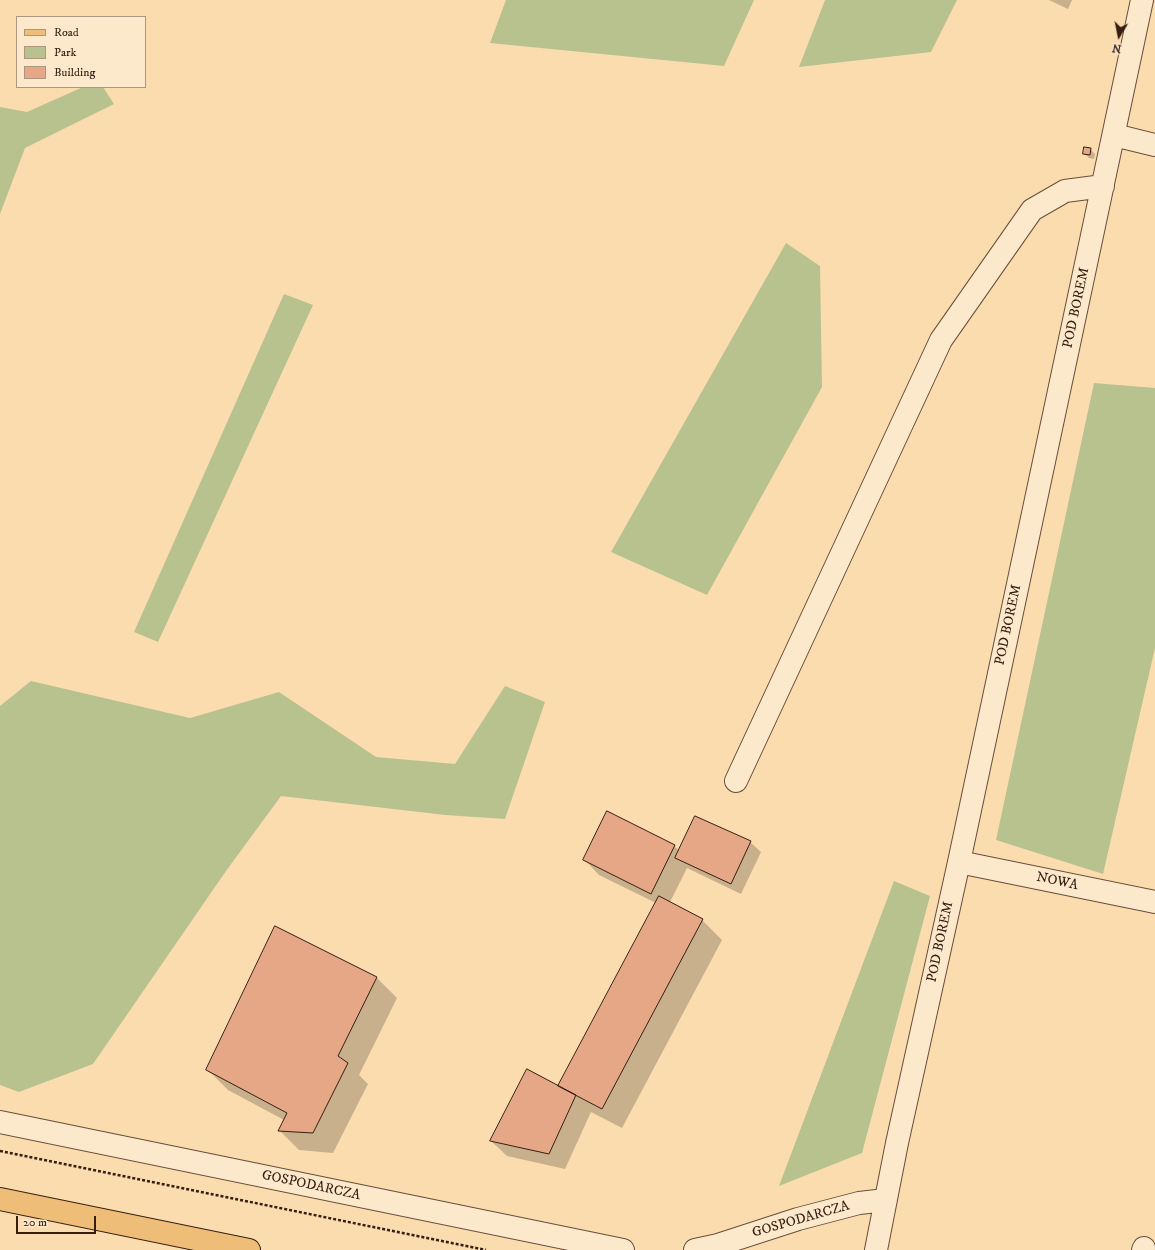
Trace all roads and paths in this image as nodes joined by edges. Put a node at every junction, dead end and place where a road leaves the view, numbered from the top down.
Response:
1 (1142, 0) edge
2 (1114, 135) junction
3 (1155, 145) edge
4 (1103, 186) junction
5 (736, 780) dead end
6 (959, 862) junction
7 (1155, 902) edge
8 (0, 1122) edge
9 (0, 1151) edge
10 (0, 1199) edge
11 (886, 1200) junction
12 (248, 1250) edge
13 (486, 1250) edge
14 (623, 1250) edge
15 (695, 1250) edge
16 (876, 1250) edge

1 - 2 street, POD BOREM
2 - 3 street
2 - 4 street, POD BOREM
4 - 5 street
4 - 6 street, POD BOREM
6 - 7 street, NOWA
6 - 11 street, POD BOREM
8 - 14 street, GOSPODARCZA
9 - 13 path
10 - 12 main road
11 - 15 street, GOSPODARCZA
11 - 16 street, POD BOREM

